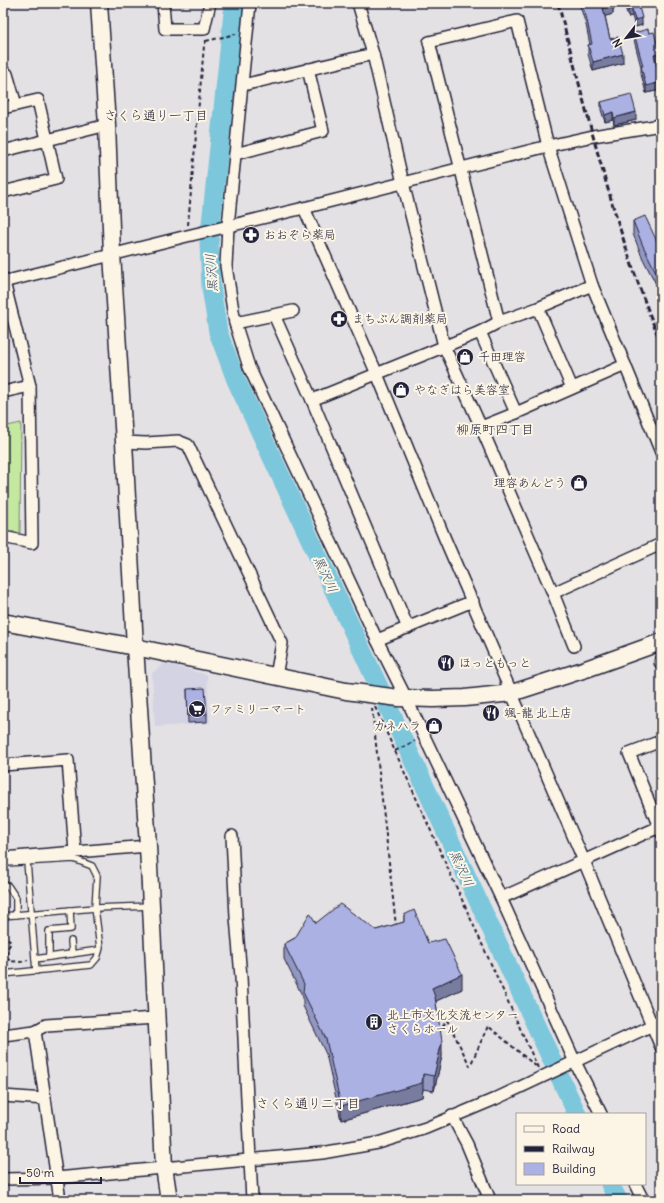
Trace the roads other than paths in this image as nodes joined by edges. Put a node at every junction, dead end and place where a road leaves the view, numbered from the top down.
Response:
1 (99, 3) edge
2 (163, 3) edge
3 (210, 3) edge
4 (250, 3) edge
5 (358, 3) edge
6 (373, 54) junction
7 (308, 68) junction
8 (7, 74) dead end
9 (243, 85) junction
10 (16, 105) junction
11 (3, 108) edge
12 (107, 125) junction
13 (661, 125) edge
14 (48, 140) junction
15 (548, 146) junction
16 (3, 151) edge
17 (235, 154) junction
18 (461, 168) junction
19 (403, 183) junction
20 (3, 192) edge
21 (304, 208) junction
22 (225, 227) junction
23 (112, 254) junction
24 (3, 281) edge
25 (592, 285) junction
26 (538, 308) junction
27 (293, 311) dead end
28 (274, 315) junction
29 (499, 322) junction
30 (235, 323) junction
31 (480, 332) junction
32 (444, 346) junction
33 (625, 366) junction
34 (377, 374) junction
35 (30, 386) junction
36 (572, 388) junction
37 (3, 392) edge
38 (312, 400) junction
39 (516, 413) junction
40 (481, 427) junction
41 (124, 442) junction
42 (661, 452) edge
43 (3, 537) edge
44 (661, 544) edge
45 (553, 594) junction
46 (473, 602) junction
47 (3, 622) edge
48 (408, 628) junction
49 (377, 640) junction
50 (661, 642) edge
51 (574, 646) dead end
52 (135, 647) junction
53 (276, 676) junction
54 (512, 692) junction
55 (403, 698) junction
56 (661, 741) edge
57 (3, 765) edge
58 (660, 830) edge
59 (232, 836) dead end
60 (148, 846) junction
61 (75, 852) junction
62 (3, 858) edge
63 (584, 861) junction
64 (27, 862) junction
65 (3, 863) edge
66 (3, 885) edge
67 (501, 898) junction
68 (151, 906) junction
69 (95, 908) junction
70 (70, 910) junction
71 (31, 913) junction
72 (16, 915) junction
73 (3, 916) edge
74 (71, 940) dead end
75 (99, 950) junction
76 (72, 954) junction
77 (49, 957) junction
78 (35, 959) junction
79 (36, 971) junction
80 (3, 974) edge
81 (156, 1018) junction
82 (656, 1024) edge
83 (35, 1031) junction
84 (3, 1035) edge
85 (661, 1047) edge
86 (573, 1063) junction
87 (3, 1096) edge
88 (45, 1098) junction
89 (600, 1113) edge
90 (452, 1116) junction
91 (250, 1160) junction
92 (164, 1167) junction
93 (57, 1178) junction
94 (3, 1179) edge
95 (636, 1185) edge
96 (60, 1200) edge
97 (169, 1200) edge
98 (252, 1200) edge
99 (490, 1200) edge
100 (643, 1200) edge

1 - 12 street
2 - 3 street
4 - 9 street
5 - 6 street
6 - 7 street
6 - 19 street
7 - 9 street
7 - 17 street
8 - 10 street
9 - 17 street
10 - 11 street
10 - 14 street
12 - 14 street
12 - 23 street
13 - 15 street
14 - 16 street
14 - 20 street
15 - 18 street
15 - 18 street
15 - 25 street
17 - 22 street
18 - 19 street
18 - 29 street
19 - 21 street
19 - 32 street
21 - 22 street
21 - 34 street
22 - 23 street
22 - 30 street
23 - 24 street
23 - 41 street
24 - 35 street
25 - 26 street
25 - 33 street
26 - 29 street
26 - 36 street
27 - 28 street
28 - 30 street
28 - 38 street
29 - 31 street
30 - 49 street
31 - 32 street
31 - 39 street
32 - 34 street
32 - 40 street
33 - 36 street
33 - 42 street
34 - 38 street
34 - 46 street
35 - 37 street
35 - 43 street
36 - 39 street
38 - 48 street
39 - 40 street
40 - 45 street
41 - 52 street
41 - 53 street
44 - 45 street
45 - 51 street
46 - 48 street
46 - 54 street
47 - 52 street
48 - 49 street
49 - 55 street
50 - 54 street
52 - 53 street
52 - 60 street
53 - 55 street
54 - 55 street
54 - 63 street
55 - 67 street
56 - 58 street
57 - 61 street
58 - 63 street
59 - 91 street
60 - 61 street
60 - 68 street
61 - 62 street
63 - 67 street
63 - 82 street
64 - 65 lane
64 - 69 lane
64 - 71 lane
66 - 72 lane
67 - 86 street
68 - 69 lane
68 - 81 street
69 - 70 lane
69 - 75 lane
70 - 71 lane
70 - 77 lane
71 - 72 lane
71 - 78 lane
72 - 73 lane
74 - 76 lane
75 - 76 lane
75 - 79 lane
76 - 77 lane
77 - 78 lane
78 - 79 lane
79 - 80 lane
81 - 83 street
81 - 92 street
82 - 85 street
82 - 86 street
83 - 84 street
83 - 88 street
86 - 89 street
86 - 90 street
87 - 88 street
88 - 93 street
90 - 91 street
90 - 99 street
91 - 92 street
91 - 98 street
92 - 93 street
92 - 97 street
93 - 94 street
93 - 96 street
95 - 100 street

